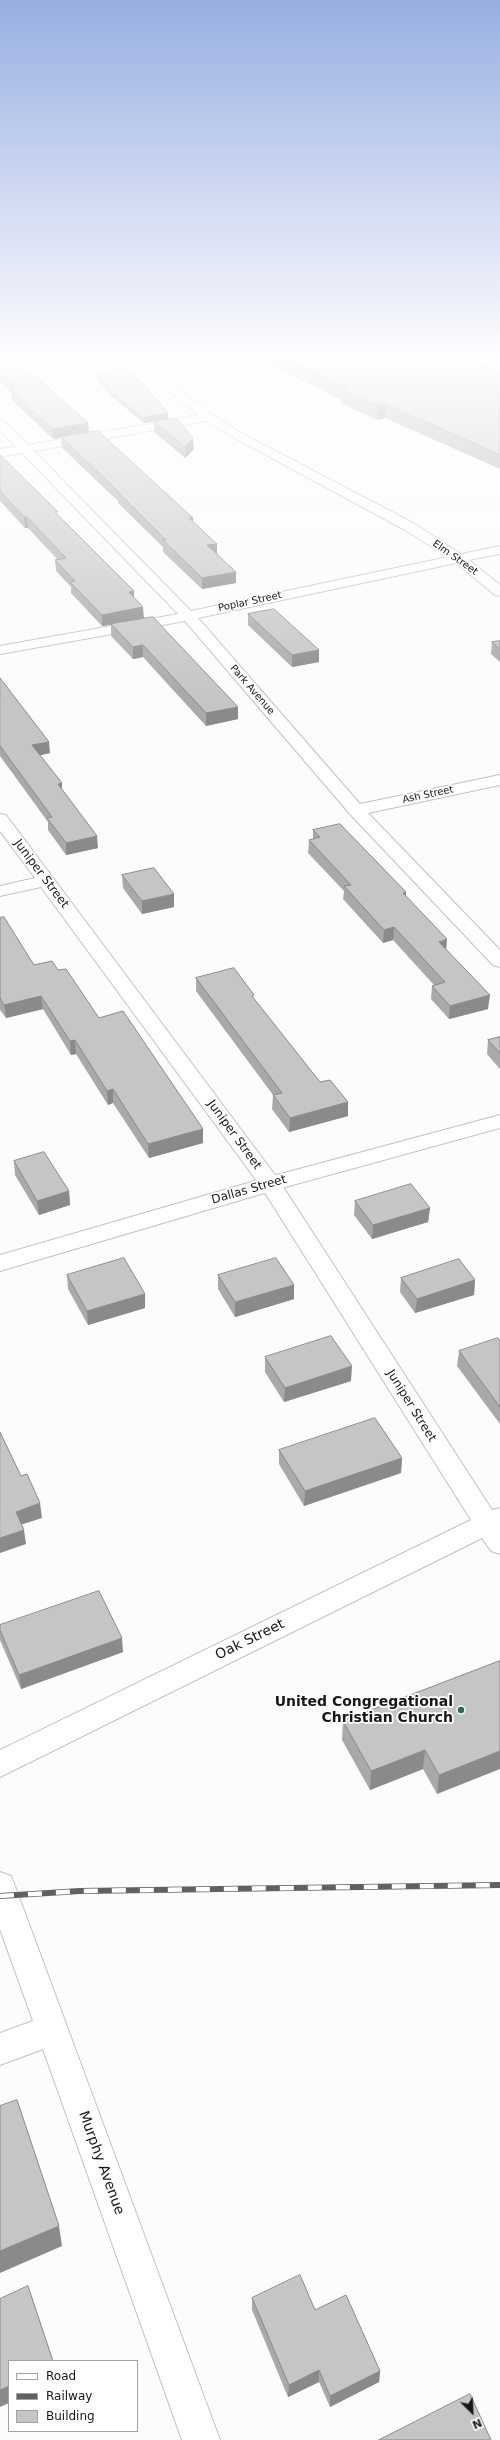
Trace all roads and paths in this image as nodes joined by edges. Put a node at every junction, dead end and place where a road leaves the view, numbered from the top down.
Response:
1 (49, 473) edge
2 (308, 473) edge
3 (500, 550) edge
4 (458, 558) junction
5 (500, 592) edge
6 (188, 616) junction
7 (0, 650) edge
8 (500, 780) edge
9 (356, 810) junction
10 (0, 819) edge
11 (46, 881) junction
12 (0, 891) edge
13 (500, 961) edge
14 (500, 1121) edge
15 (270, 1184) junction
16 (0, 1263) edge
17 (495, 1528) edge
18 (0, 1764) edge
19 (0, 1886) edge
20 (52, 2029) junction
21 (0, 2049) edge
22 (201, 2440) edge

1 - 6 street, Park Avenue
2 - 4 street, Elm Street
3 - 4 street, Poplar Street
4 - 5 street, Elm Street
4 - 6 street, Poplar Street
6 - 7 street, Poplar Street
6 - 9 street, Park Avenue
8 - 9 street, Ash Street
9 - 13 street, Park Avenue
10 - 11 street, Juniper Street
11 - 12 street
11 - 15 street, Juniper Street
14 - 15 street, Dallas Street
15 - 16 street, Dallas Street
15 - 17 street, Juniper Street
17 - 18 street, Oak Street
19 - 20 street, Murphy Avenue
20 - 21 street
20 - 22 street, Murphy Avenue

